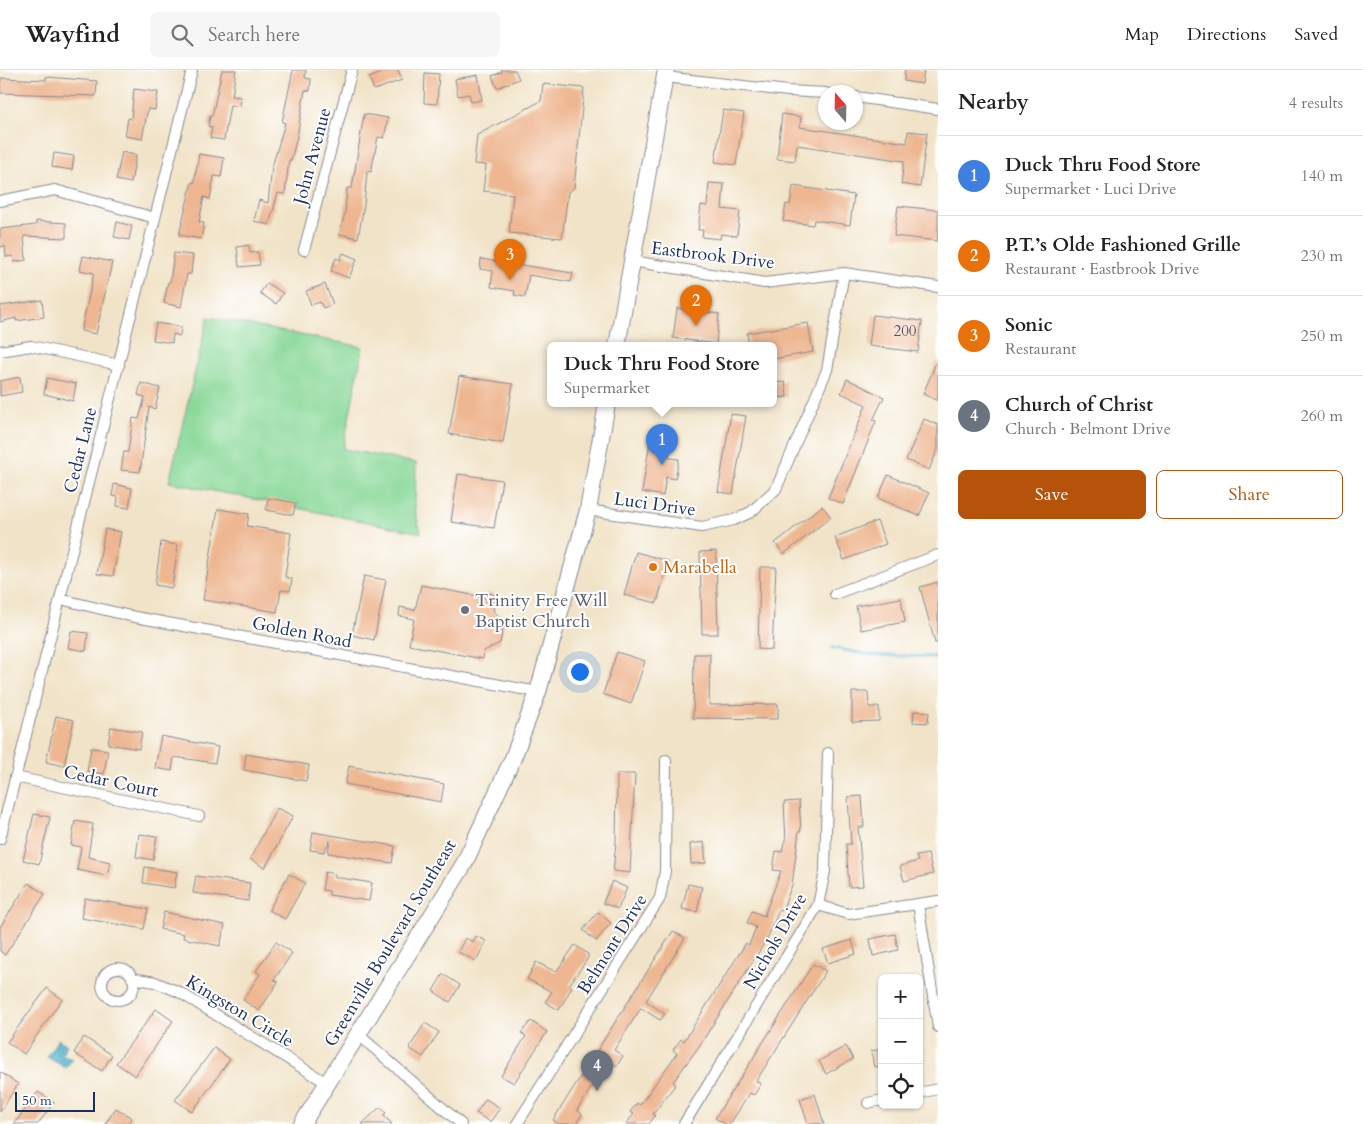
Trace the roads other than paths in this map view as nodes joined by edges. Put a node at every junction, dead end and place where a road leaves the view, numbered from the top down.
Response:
1 (192, 70) edge
2 (352, 70) edge
3 (665, 74) edge
4 (818, 92) edge
5 (863, 98) edge
6 (938, 110) edge
7 (0, 201) edge
8 (155, 218) junction
9 (304, 250) dead end
10 (632, 261) junction
11 (844, 272) junction
12 (938, 287) edge
13 (618, 342) edge
14 (0, 351) edge
15 (118, 365) junction
16 (606, 407) edge
17 (588, 510) junction
18 (937, 553) edge
19 (834, 594) dead end
20 (60, 599) junction
21 (538, 692) junction
22 (828, 753) dead end
23 (666, 760) dead end
24 (16, 777) junction
25 (199, 816) dead end
26 (0, 839) edge
27 (938, 900) edge
28 (918, 904) junction
29 (818, 905) junction
30 (132, 978) dead end
31 (938, 1026) edge
32 (359, 1035) junction
33 (327, 1083) junction
34 (938, 1089) edge
35 (923, 1092) edge
36 (878, 1101) edge
37 (868, 1103) dead end
38 (302, 1124) edge
39 (461, 1124) edge
40 (517, 1124) edge
41 (684, 1124) edge

1 - 8 street, Cedar Lane
2 - 9 street, John Avenue
3 - 4 street
3 - 10 highway
5 - 6 street
7 - 8 street
8 - 15 street, Cedar Lane
10 - 11 street, Eastbrook Drive
10 - 13 highway
11 - 12 street, Eastbrook Drive
11 - 17 street, Luci Drive
14 - 15 street
15 - 20 street, Cedar Lane
16 - 17 highway, Greenville Boulevard Southeast
17 - 21 highway, Greenville Boulevard Southeast
18 - 19 street
20 - 21 street, Golden Road
20 - 24 street, Cedar Lane
21 - 32 highway, Greenville Boulevard Southeast
22 - 29 street, Nichols Drive
23 - 40 street, Belmont Drive
24 - 25 street, Cedar Court
24 - 26 street, Cedar Lane
27 - 28 street
28 - 29 street
28 - 31 street
29 - 41 street, Nichols Drive
30 - 33 street, Kingston Circle
32 - 33 highway, Greenville Boulevard Southeast
32 - 39 street
33 - 38 highway, Greenville Boulevard Southeast
34 - 35 street
36 - 37 street

